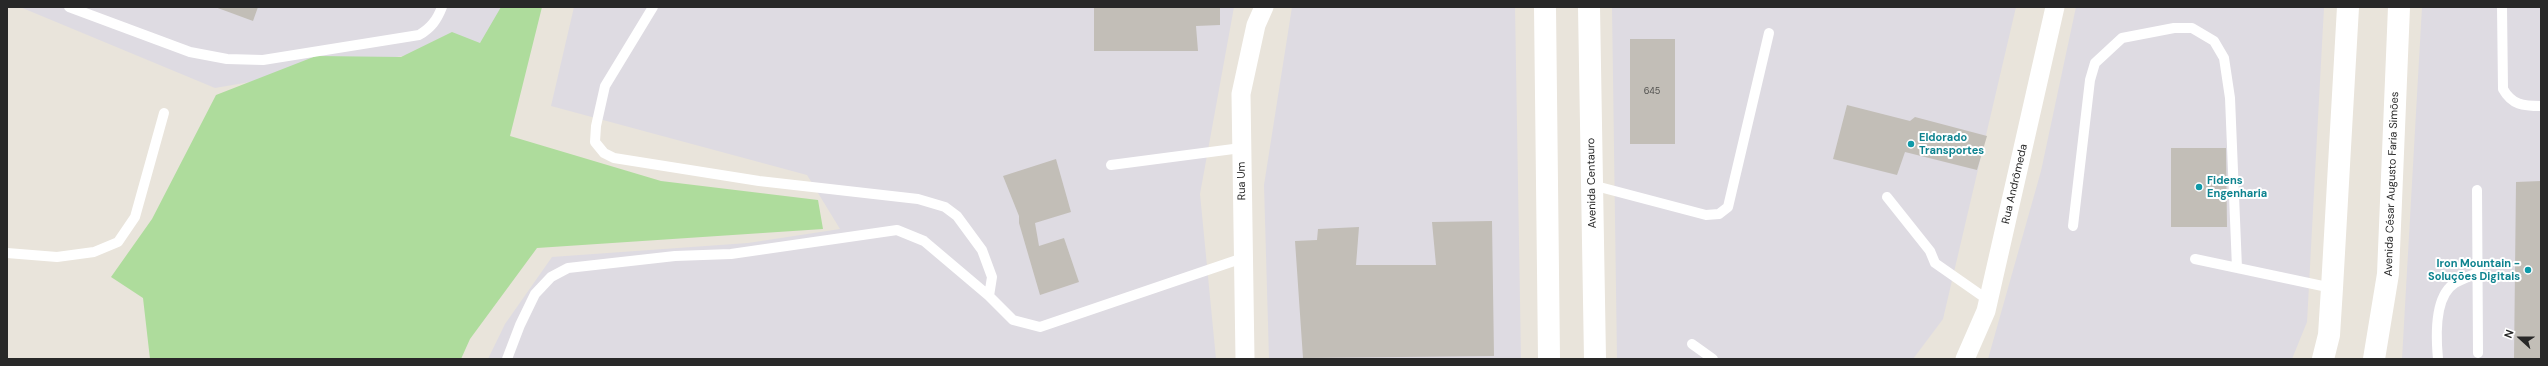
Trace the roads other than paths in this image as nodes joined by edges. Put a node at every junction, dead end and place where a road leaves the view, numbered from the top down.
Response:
1 (69, 7) edge
2 (442, 7) edge
3 (652, 7) edge
4 (1264, 7) edge
5 (1545, 7) edge
6 (1589, 7) edge
7 (2055, 7) edge
8 (2348, 7) edge
9 (2399, 7) edge
10 (2502, 7) edge
11 (1769, 33) dead end
12 (2541, 106) edge
13 (164, 113) dead end
14 (1242, 148) junction
15 (1112, 165) dead end
16 (1592, 185) junction
17 (2477, 190) dead end
18 (1887, 197) dead end
19 (2074, 226) dead end
20 (7, 252) edge
21 (1243, 258) junction
22 (2195, 259) dead end
23 (2237, 268) junction
24 (2478, 273) junction
25 (2332, 288) junction
26 (989, 296) junction
27 (1988, 300) junction
28 (1692, 344) dead end
29 (2478, 353) dead end
30 (506, 359) edge
31 (1245, 359) edge
32 (1549, 359) edge
33 (1595, 359) edge
34 (1713, 359) edge
35 (1965, 359) edge
36 (2323, 359) edge
37 (2374, 359) edge
38 (2438, 359) edge

1 - 2 lane
3 - 26 lane
4 - 14 street, Rua Um
5 - 32 street
6 - 16 street, Avenida Centauro
7 - 27 street, Rua Andrômeda
8 - 25 street
9 - 37 street, Avenida César Augusto Faria Simões
10 - 12 lane
11 - 16 lane
13 - 20 lane
14 - 15 lane
14 - 21 street, Rua Um
16 - 33 street, Avenida Centauro
17 - 24 lane
18 - 27 lane
19 - 23 lane
21 - 26 lane
21 - 31 street, Rua Um
22 - 23 lane
23 - 25 lane
24 - 29 lane
24 - 38 lane
25 - 36 street
26 - 30 lane
27 - 35 street, Rua Andrômeda
28 - 34 lane

